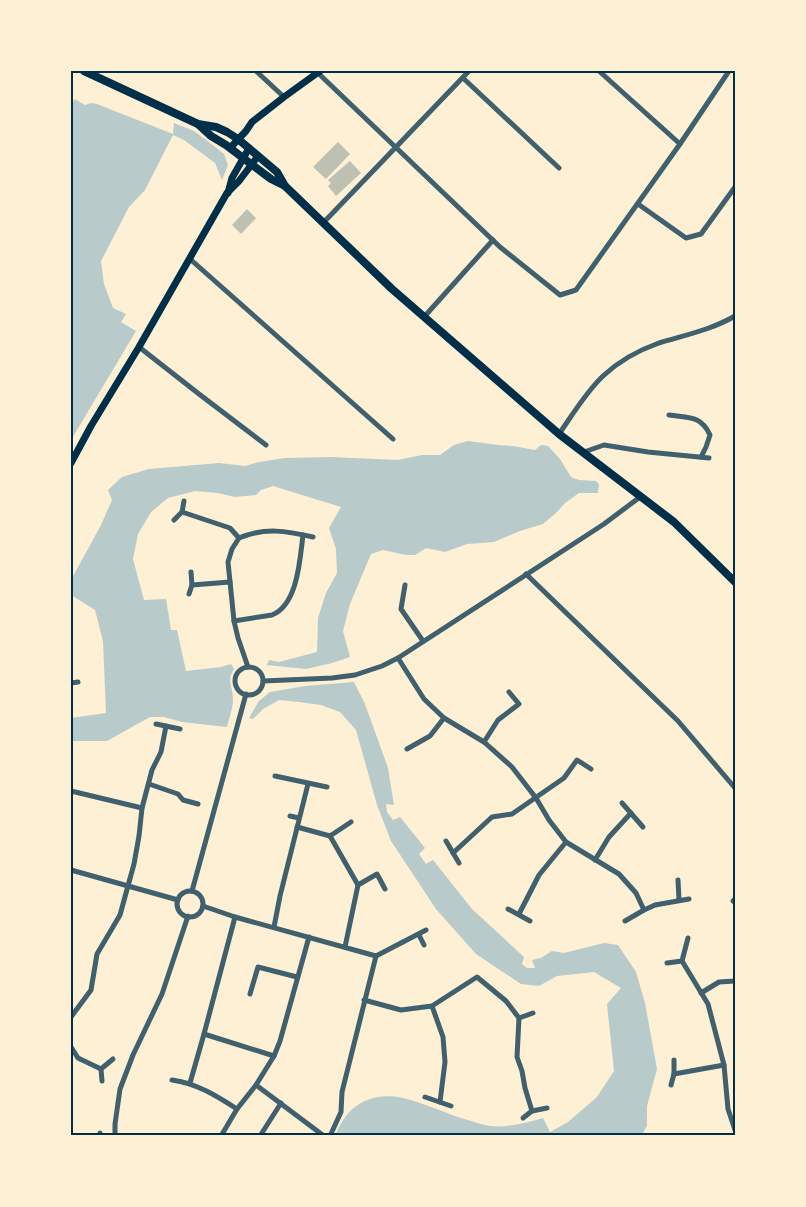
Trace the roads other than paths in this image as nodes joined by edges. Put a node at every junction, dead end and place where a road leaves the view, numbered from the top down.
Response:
1 (84, 71) edge
2 (256, 71) edge
3 (469, 71) edge
4 (599, 71) edge
5 (729, 71) edge
6 (319, 72) edge
7 (463, 78) junction
8 (284, 97) junction
9 (198, 124) junction
10 (238, 139) junction
11 (680, 144) junction
12 (230, 148) junction
13 (249, 148) junction
14 (396, 148) junction
15 (258, 156) junction
16 (243, 158) junction
17 (252, 164) junction
18 (559, 168) dead end
19 (285, 186) junction
20 (735, 187) edge
21 (228, 193) junction
22 (638, 204) junction
23 (324, 222) junction
24 (493, 240) junction
25 (190, 259) junction
26 (735, 316) edge
27 (424, 317) junction
28 (139, 347) junction
29 (669, 415) dead end
30 (559, 434) junction
31 (393, 440) dead end
32 (266, 445) dead end
33 (584, 452) junction
34 (701, 457) junction
35 (709, 458) dead end
36 (71, 463) edge
37 (640, 497) junction
38 (184, 501) dead end
39 (182, 512) junction
40 (174, 520) dead end
41 (303, 535) junction
42 (313, 537) dead end
43 (240, 538) junction
44 (191, 572) dead end
45 (526, 574) junction
46 (230, 582) junction
47 (735, 582) edge
48 (192, 585) junction
49 (405, 585) dead end
50 (189, 594) dead end
51 (234, 621) junction
52 (423, 641) junction
53 (398, 658) junction
54 (248, 667) junction
55 (263, 680) junction
56 (78, 682) dead end
57 (71, 683) edge
58 (509, 692) dead end
59 (246, 694) junction
60 (444, 718) junction
61 (156, 724) dead end
62 (166, 726) junction
63 (180, 729) dead end
64 (484, 742) junction
65 (407, 749) dead end
66 (591, 769) dead end
67 (275, 776) dead end
68 (149, 784) junction
69 (308, 784) junction
70 (327, 787) dead end
71 (735, 788) edge
72 (71, 791) edge
73 (536, 798) junction
74 (622, 803) dead end
75 (198, 804) dead end
76 (142, 808) junction
77 (631, 813) junction
78 (290, 816) dead end
79 (299, 818) junction
80 (351, 822) dead end
81 (297, 827) junction
82 (643, 827) dead end
83 (330, 836) junction
84 (446, 841) dead end
85 (566, 842) junction
86 (453, 853) junction
87 (595, 860) junction
88 (459, 863) dead end
89 (71, 870) edge
90 (678, 880) dead end
91 (358, 884) junction
92 (128, 886) junction
93 (385, 889) dead end
94 (192, 891) junction
95 (689, 899) dead end
96 (178, 900) junction
97 (679, 900) junction
98 (203, 906) junction
99 (508, 909) dead end
100 (644, 910) junction
101 (519, 914) junction
102 (188, 916) junction
103 (235, 917) junction
104 (530, 921) dead end
105 (625, 921) dead end
106 (274, 927) junction
107 (426, 930) dead end
108 (419, 935) junction
109 (309, 937) junction
110 (688, 938) dead end
111 (424, 945) dead end
112 (345, 947) junction
113 (376, 956) junction
114 (682, 961) junction
115 (668, 963) dead end
116 (297, 977) junction
117 (735, 981) edge
118 (701, 993) junction
119 (250, 994) dead end
120 (364, 1000) junction
121 (432, 1006) junction
122 (533, 1013) dead end
123 (72, 1014) edge
124 (519, 1018) junction
125 (204, 1034) junction
126 (71, 1048) edge
127 (274, 1056) junction
128 (113, 1059) dead end
129 (674, 1060) dead end
130 (724, 1065) junction
131 (101, 1069) junction
132 (674, 1074) junction
133 (172, 1080) dead end
134 (102, 1081) dead end
135 (190, 1083) junction
136 (256, 1084) junction
137 (671, 1085) dead end
138 (425, 1097) dead end
139 (440, 1102) junction
140 (281, 1103) junction
141 (451, 1106) dead end
142 (547, 1108) dead end
143 (237, 1109) junction
144 (532, 1111) junction
145 (523, 1118) dead end
146 (735, 1130) edge
147 (115, 1136) edge
148 (221, 1136) edge
149 (260, 1136) edge
150 (324, 1136) edge
151 (330, 1136) edge

1 - 9 main road
2 - 8 street
3 - 7 street
4 - 11 street
5 - 11 street
6 - 8 main road
6 - 14 street
7 - 14 street
7 - 18 street
8 - 10 main road
9 - 10 main road
9 - 12 main road
10 - 12 main road
10 - 13 main road
11 - 22 street
12 - 16 main road
13 - 15 main road
13 - 16 main road
14 - 23 street
14 - 24 street
15 - 17 main road
15 - 19 main road
16 - 17 main road
16 - 21 main road
17 - 19 main road
17 - 21 main road
19 - 23 main road
20 - 22 street
21 - 25 main road
22 - 24 street
23 - 27 main road
24 - 27 street
25 - 28 main road
25 - 31 street
26 - 30 street
27 - 30 main road
28 - 32 street
28 - 36 main road
29 - 34 street
30 - 33 main road
33 - 34 street
33 - 37 main road
34 - 35 street
37 - 45 street
37 - 47 main road
38 - 39 street
39 - 40 street
39 - 43 street
41 - 42 street
41 - 43 street
41 - 51 street
43 - 46 street
44 - 48 street
45 - 52 street
45 - 71 street
46 - 48 street
46 - 51 street
48 - 50 street
49 - 52 street
51 - 54 street
52 - 53 street
53 - 55 street
53 - 60 street
54 - 55 street
54 - 59 street
55 - 59 street
56 - 57 street
58 - 64 street
59 - 94 street
60 - 64 street
60 - 65 street
61 - 62 street
62 - 63 street
62 - 68 street
64 - 73 street
66 - 73 street
67 - 69 street
68 - 75 street
68 - 76 street
69 - 70 street
69 - 79 street
72 - 76 street
73 - 85 street
73 - 86 street
74 - 77 street
76 - 92 street
77 - 82 street
77 - 87 street
78 - 79 street
79 - 81 street
80 - 83 street
81 - 83 street
81 - 106 street
83 - 91 street
84 - 86 street
85 - 87 street
85 - 101 street
86 - 88 street
87 - 100 street
89 - 92 street
90 - 97 street
91 - 93 street
91 - 112 street
92 - 96 street
92 - 123 street
94 - 96 street
94 - 98 street
95 - 97 street
96 - 102 street
97 - 100 street
98 - 102 street
98 - 103 street
99 - 101 street
100 - 105 street
101 - 104 street
102 - 147 street
103 - 106 street
103 - 125 street
106 - 109 street
107 - 108 street
108 - 111 street
108 - 113 street
109 - 112 street
109 - 116 street
110 - 114 street
112 - 113 street
113 - 120 street
114 - 115 street
114 - 118 street
116 - 119 street
116 - 127 street
117 - 118 street
118 - 130 street
120 - 121 street
120 - 151 street
121 - 124 street
121 - 139 street
122 - 124 street
124 - 144 street
125 - 127 street
125 - 135 street
126 - 131 street
127 - 136 street
128 - 131 street
129 - 132 street
130 - 132 street
130 - 146 street
131 - 134 street
132 - 137 street
133 - 135 street
135 - 143 street
136 - 140 street
136 - 143 street
138 - 139 street
139 - 141 street
140 - 149 street
140 - 150 street
142 - 144 street
143 - 148 street
144 - 145 street

